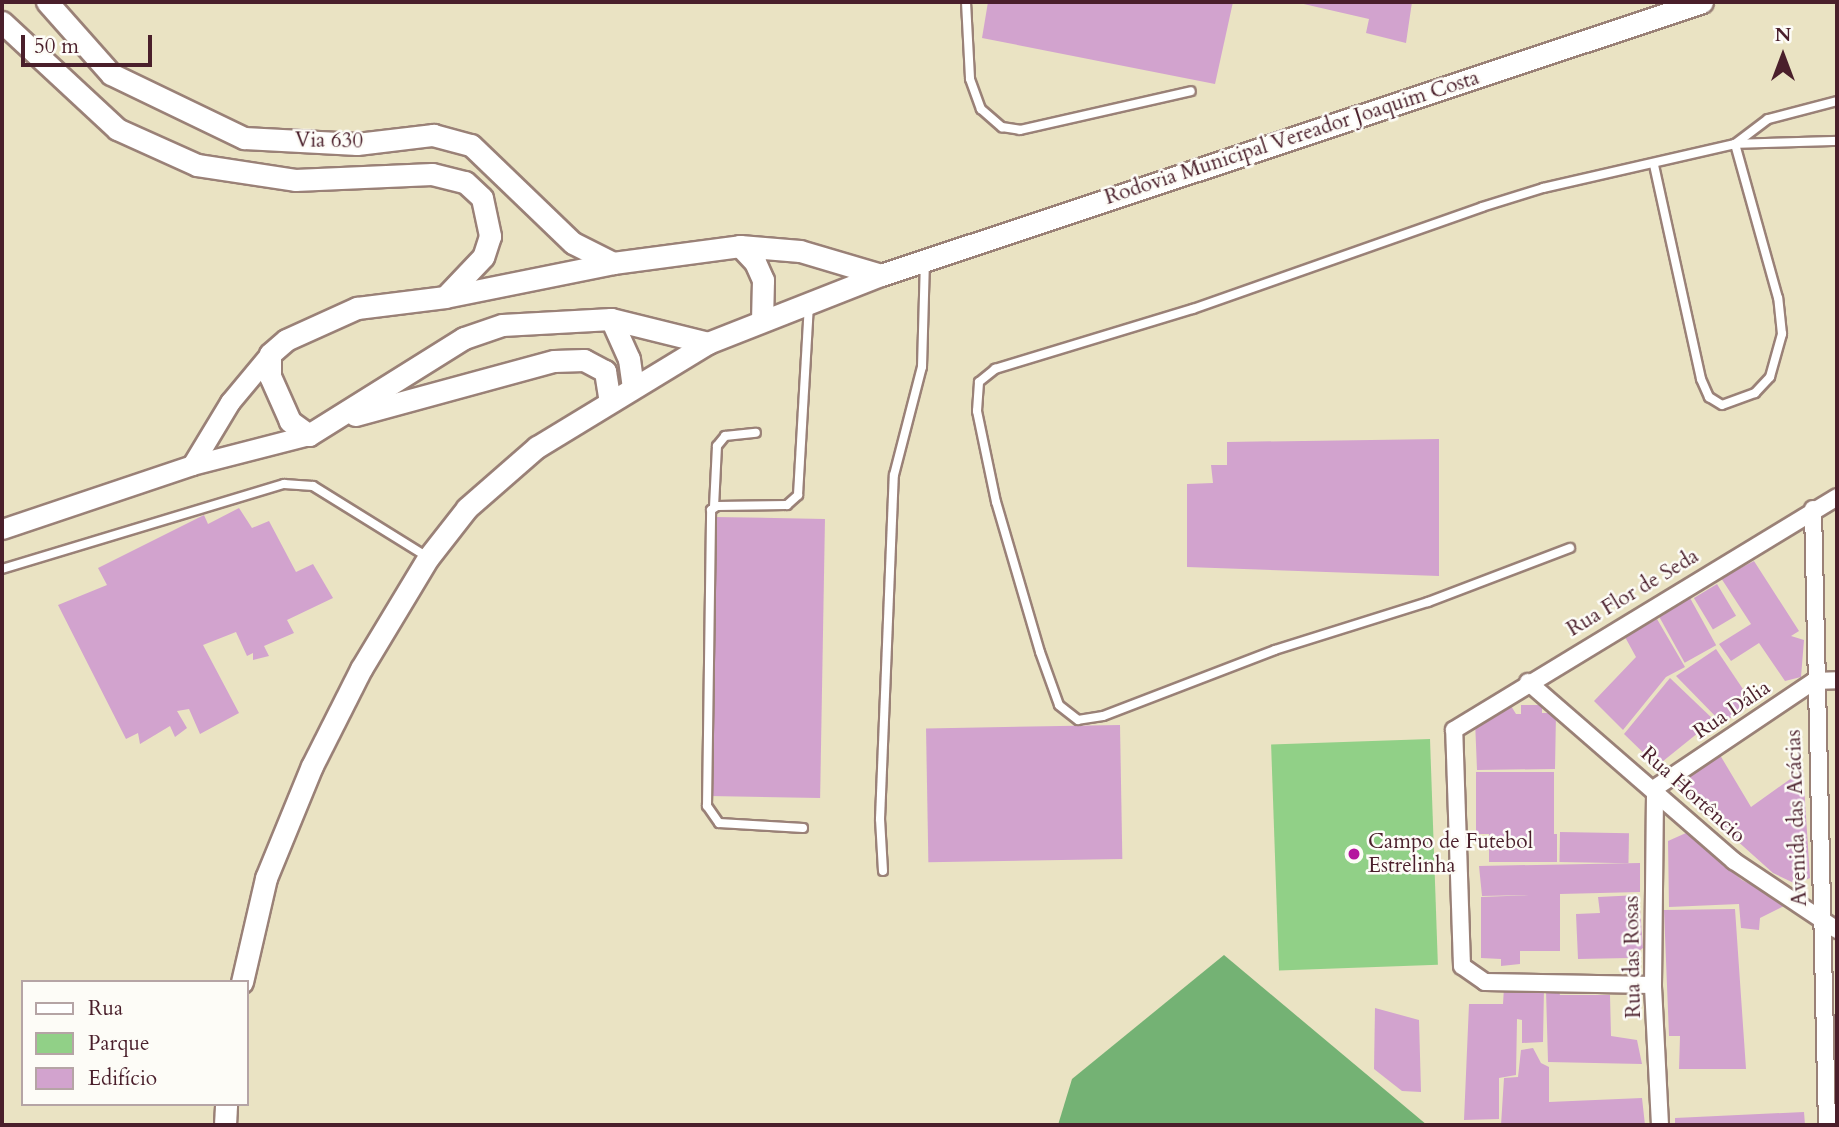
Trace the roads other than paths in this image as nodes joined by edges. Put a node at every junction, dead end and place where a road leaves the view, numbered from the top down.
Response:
1 (47, 2) edge
2 (966, 2) edge
3 (1702, 2) edge
4 (2, 22) edge
5 (1191, 91) dead end
6 (1837, 101) edge
7 (1837, 141) edge
8 (1735, 144) junction
9 (1654, 165) junction
10 (740, 246) junction
11 (926, 258) junction
12 (613, 263) junction
13 (881, 275) junction
14 (444, 297) junction
15 (809, 306) junction
16 (611, 319) junction
17 (762, 321) junction
18 (708, 343) junction
19 (270, 354) junction
20 (633, 386) junction
21 (610, 401) junction
22 (329, 423) junction
23 (757, 433) dead end
24 (309, 435) junction
25 (191, 465) junction
26 (1837, 497) edge
27 (714, 507) junction
28 (1813, 509) junction
29 (2, 528) edge
30 (1570, 548) dead end
31 (428, 558) junction
32 (2, 569) edge
33 (1837, 680) edge
34 (1814, 681) junction
35 (1528, 682) junction
36 (1654, 788) junction
37 (803, 828) dead end
38 (883, 871) dead end
39 (1837, 875) edge
40 (1820, 876) junction
41 (1822, 918) junction
42 (1837, 930) edge
43 (242, 980) edge
44 (1653, 985) junction
45 (226, 1106) edge
46 (225, 1125) edge
47 (1660, 1125) edge
48 (1827, 1125) edge

1 - 12 main road, Via 630
2 - 5 lane
3 - 11 main road, Rodovia Municipal Vereador Joaquim Costa
4 - 14 main road, Via 630
6 - 8 lane
7 - 8 lane
8 - 9 lane
8 - 9 lane
9 - 30 lane
10 - 12 main road
10 - 13 main road
10 - 17 main road
11 - 13 main road, Rodovia Municipal Vereador Joaquim Costa
11 - 38 lane
12 - 14 main road
13 - 15 main road, Rodovia Municipal Vereador Joaquim Costa
14 - 19 main road
15 - 17 main road, Rodovia Municipal Vereador Joaquim Costa
15 - 27 lane
16 - 18 main road
16 - 20 main road
16 - 22 main road
17 - 18 main road, Rodovia Municipal Vereador Joaquim Costa
18 - 20 main road
19 - 24 main road
19 - 25 street
20 - 21 main road
21 - 22 main road
21 - 31 main road
22 - 24 main road
23 - 27 lane
24 - 25 street
25 - 29 street
26 - 28 street, Rua Flor de Seda
27 - 37 lane
28 - 34 street, Avenida das Acácias
28 - 35 street, Rua Flor de Seda
31 - 32 lane
31 - 43 main road
33 - 34 street
34 - 36 street, Rua Dália
34 - 40 street, Avenida das Acácias
35 - 36 street, Rua Hortêncio
35 - 44 street, Rua Flor de Seda
36 - 41 street, Rua Hortêncio
36 - 44 street, Rua das Rosas
39 - 40 street
40 - 41 street, Avenida das Acácias
41 - 42 street, Rua Hortêncio
41 - 48 street, Avenida das Acácias
44 - 47 street, Rua das Rosas
45 - 46 main road

